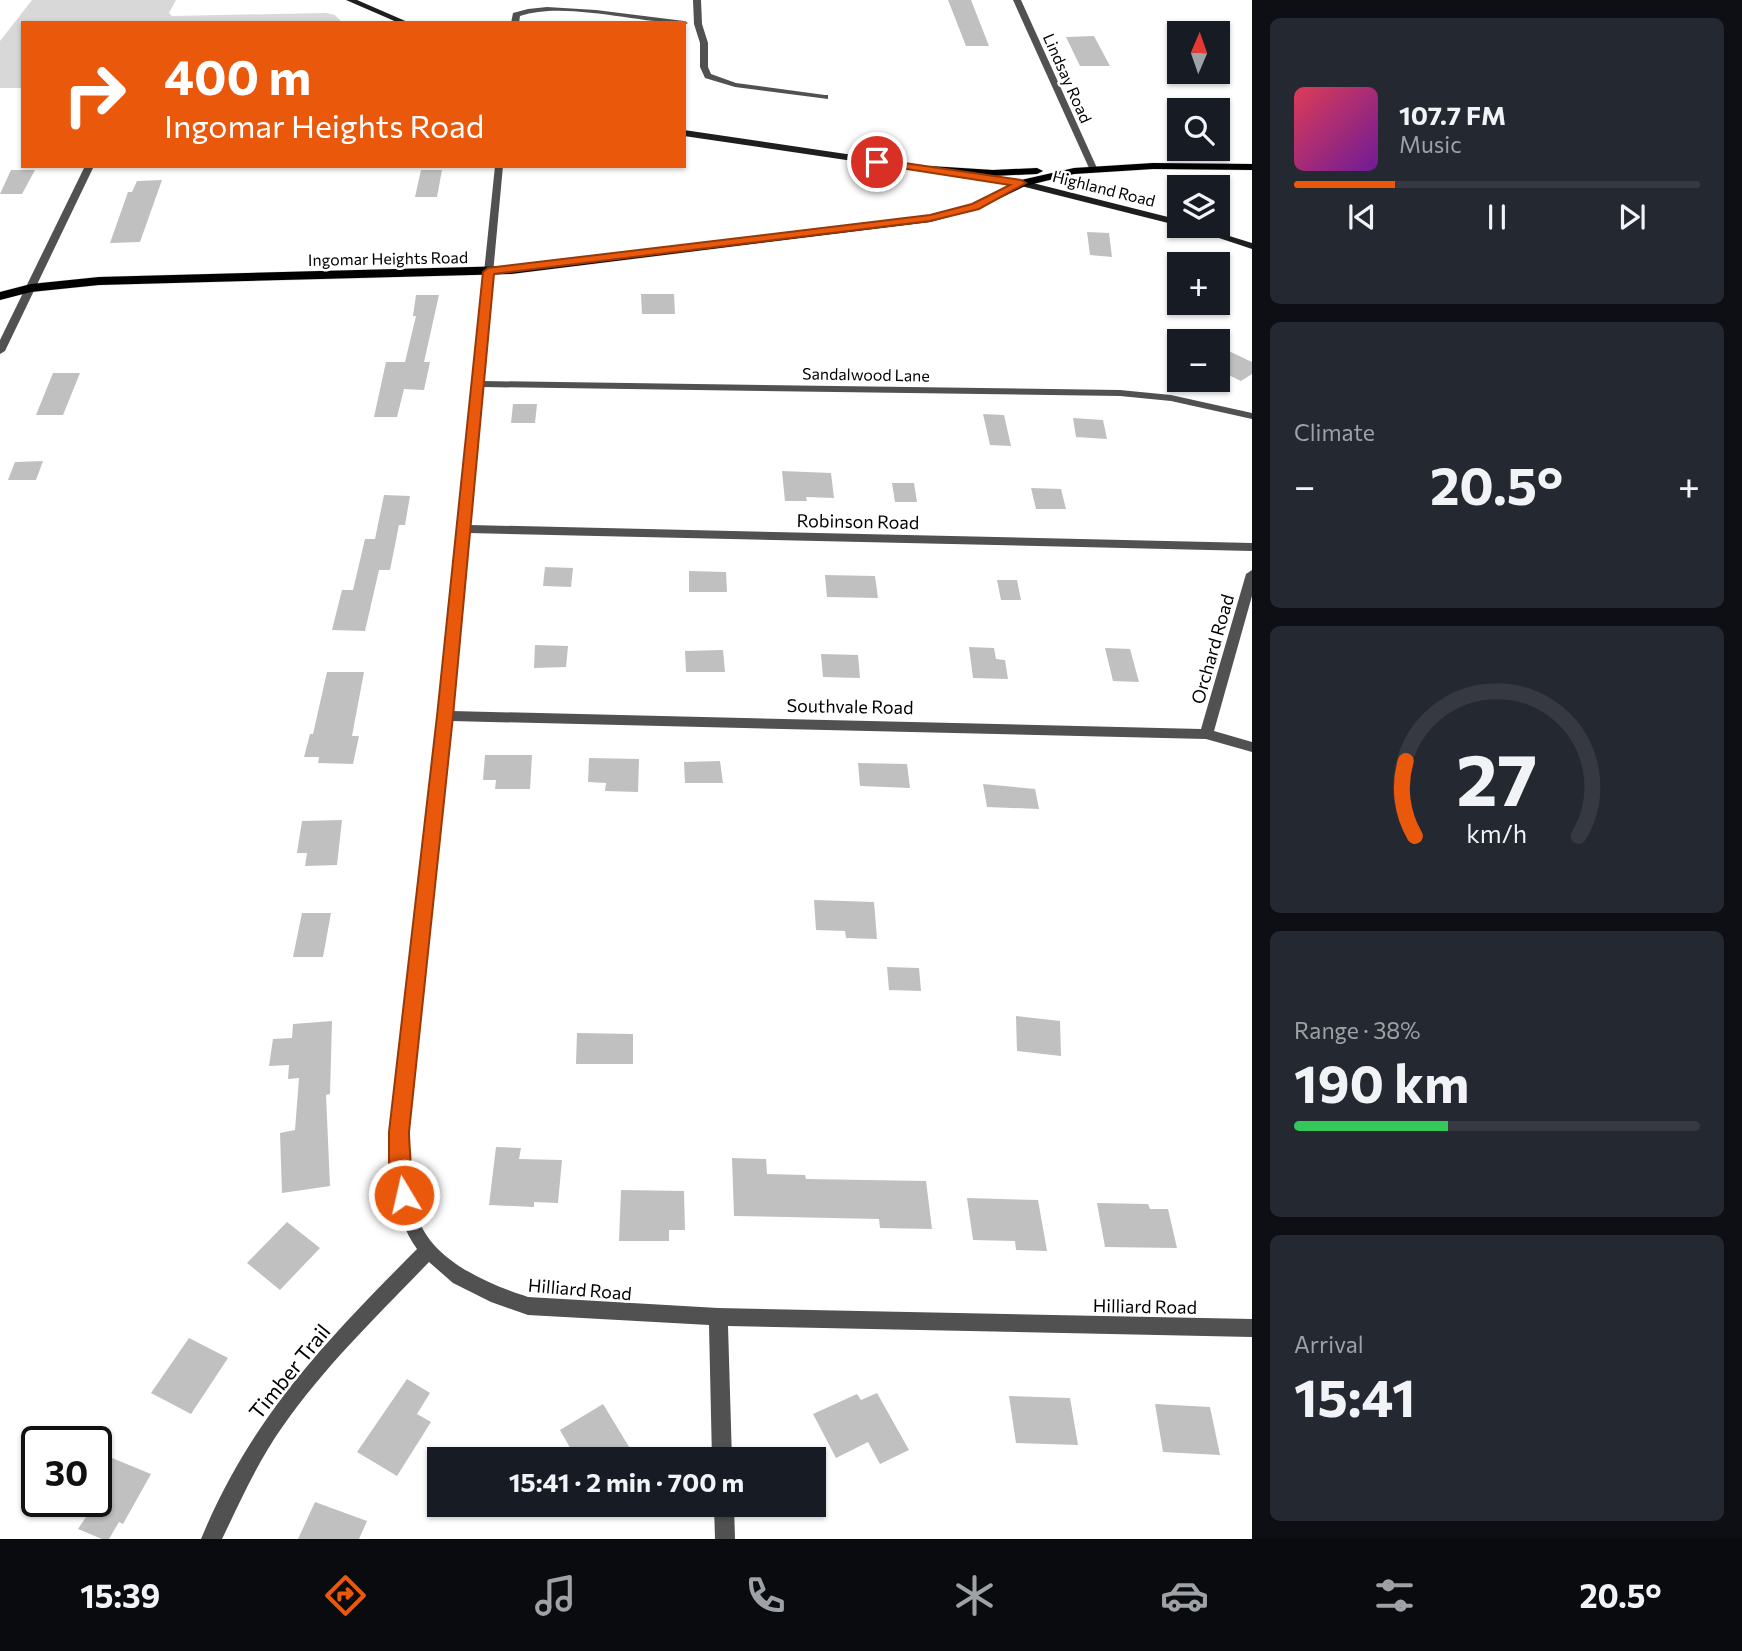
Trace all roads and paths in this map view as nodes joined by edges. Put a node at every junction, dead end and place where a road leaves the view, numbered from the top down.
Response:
1 (350, 0) edge
2 (696, 0) edge
3 (1017, 0) edge
4 (401, 21) edge
5 (516, 21) edge
6 (668, 21) edge
7 (686, 23) edge
8 (698, 24) junction
9 (825, 97) dead end
10 (686, 133) edge
11 (1252, 167) edge
12 (89, 168) edge
13 (499, 168) edge
14 (930, 169) junction
15 (1093, 169) junction
16 (1021, 183) junction
17 (1167, 220) edge
18 (1226, 238) edge
19 (1252, 246) edge
20 (488, 272) junction
21 (31, 288) junction
22 (0, 296) edge
23 (0, 351) edge
24 (478, 384) junction
25 (1252, 416) edge
26 (463, 529) junction
27 (1252, 547) edge
28 (1252, 574) edge
29 (445, 716) junction
30 (1206, 734) junction
31 (1252, 747) edge
32 (428, 1250) junction
33 (718, 1317) junction
34 (1252, 1328) edge
35 (722, 1447) edge
36 (724, 1517) edge
37 (211, 1539) edge
38 (725, 1539) edge

1 - 4 street
2 - 8 street
3 - 15 street, Lindsay Road
5 - 6 street
7 - 8 street
8 - 9 street
10 - 14 street, Highland Road
11 - 15 main road
12 - 21 street
13 - 20 street, Hilliard Road
14 - 15 main road
14 - 16 street, Highland Road
15 - 16 main road, Ingomar Heights Road
16 - 17 street, Highland Road
16 - 20 main road, Ingomar Heights Road
18 - 19 street
20 - 21 main road, Ingomar Heights Road
20 - 24 street, Hilliard Road
21 - 22 main road, Ingomar Heights Road
21 - 23 street
24 - 25 street, Sandalwood Lane
24 - 26 street, Hilliard Road
26 - 27 street, Robinson Road
26 - 29 street, Hilliard Road
28 - 30 street, Orchard Road
29 - 30 street, Southvale Road
29 - 32 street, Hilliard Road
30 - 31 street, Southvale Road
32 - 33 street, Hilliard Road
32 - 37 street, Timber Trail
33 - 34 street, Hilliard Road
33 - 35 street
36 - 38 street

